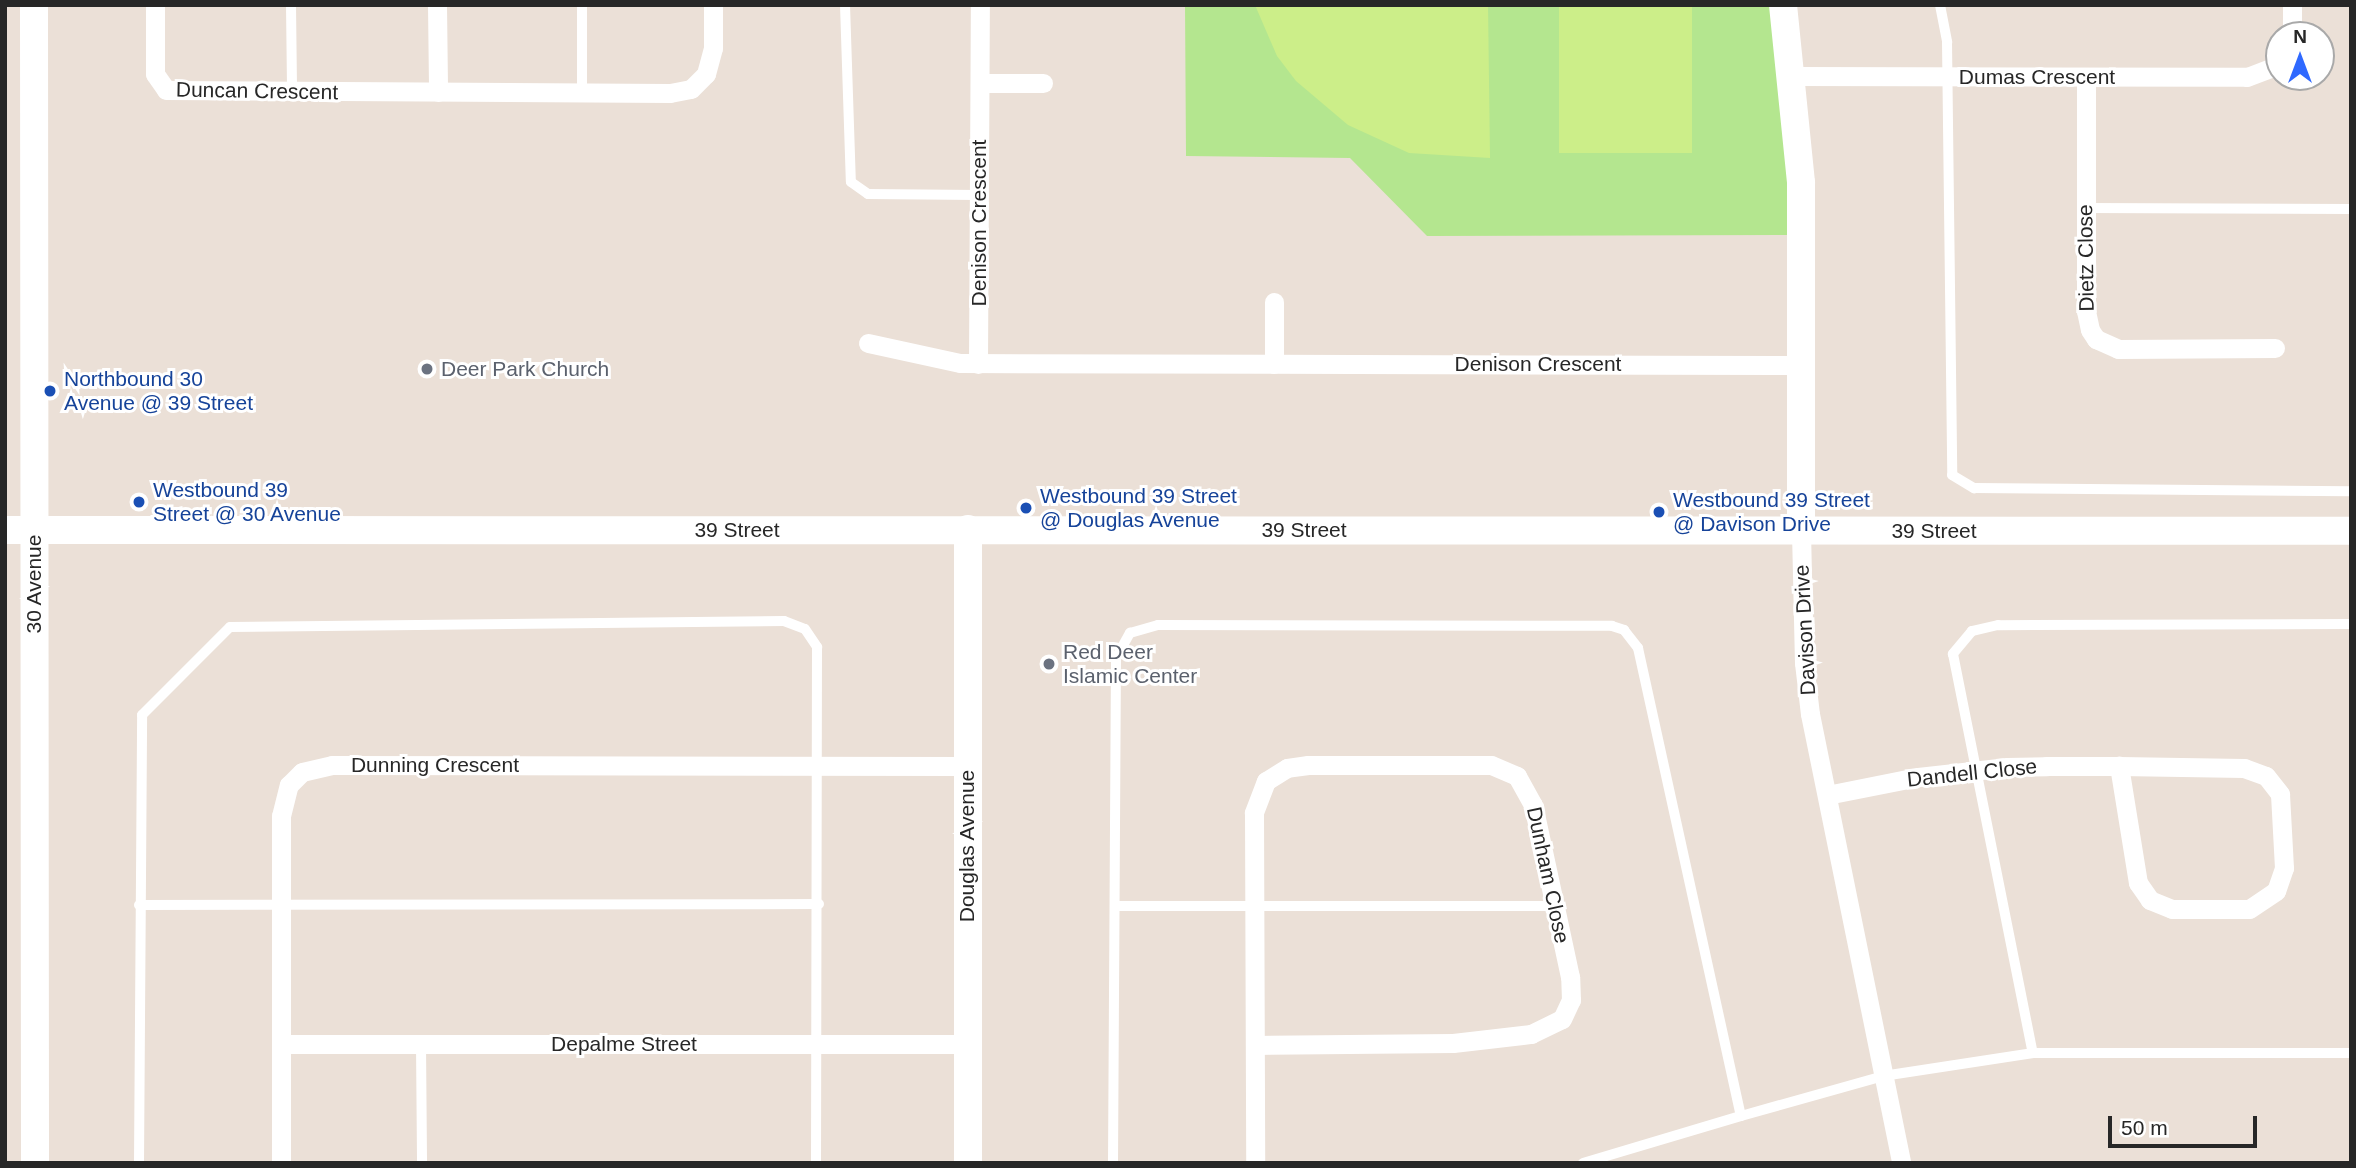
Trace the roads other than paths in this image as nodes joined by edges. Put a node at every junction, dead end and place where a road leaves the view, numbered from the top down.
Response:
1 (34, 5) edge
2 (155, 5) edge
3 (291, 5) edge
4 (438, 5) edge
5 (582, 5) edge
6 (713, 5) edge
7 (845, 5) edge
8 (980, 5) edge
9 (1783, 5) edge
10 (1940, 5) edge
11 (2265, 70) edge
12 (1793, 76) junction
13 (1948, 76) junction
14 (2085, 77) junction
15 (980, 83) junction
16 (1043, 83) dead end
17 (292, 91) junction
18 (438, 92) junction
19 (582, 92) junction
20 (979, 195) junction
21 (2085, 208) junction
22 (2351, 209) edge
23 (1274, 302) dead end
24 (868, 342) dead end
25 (2276, 348) dead end
26 (978, 364) junction
27 (1274, 364) junction
28 (1802, 365) junction
29 (2351, 491) edge
30 (968, 529) junction
31 (5, 530) edge
32 (34, 531) junction
33 (1801, 531) junction
34 (2351, 531) edge
35 (2351, 624) edge
36 (817, 766) junction
37 (967, 766) junction
38 (2119, 766) junction
39 (1975, 769) junction
40 (1827, 795) junction
41 (819, 904) junction
42 (139, 905) junction
43 (281, 905) junction
44 (1116, 906) junction
45 (1255, 906) junction
46 (1555, 906) junction
47 (281, 1044) junction
48 (421, 1044) junction
49 (817, 1044) junction
50 (967, 1044) junction
51 (1255, 1045) junction
52 (2033, 1053) junction
53 (2351, 1053) edge
54 (1883, 1076) junction
55 (1741, 1116) junction
56 (35, 1163) edge
57 (139, 1163) edge
58 (281, 1163) edge
59 (422, 1163) edge
60 (816, 1163) edge
61 (968, 1163) edge
62 (1113, 1163) edge
63 (1255, 1163) edge
64 (1583, 1163) edge
65 (1901, 1163) edge

1 - 32 street, 30 Avenue
2 - 17 street, Duncan Crescent
3 - 17 lane
4 - 18 street
5 - 19 lane
6 - 19 street, Duncan Crescent
7 - 20 lane
8 - 15 street, Denison Crescent
9 - 12 street, Davison Drive
10 - 13 lane
11 - 14 street, Dumas Crescent
12 - 13 street, Dumas Crescent
12 - 28 street, Davison Drive
13 - 14 street, Dumas Crescent
13 - 29 lane
14 - 21 street, Dietz Close
15 - 16 street
15 - 20 street, Denison Crescent
17 - 18 street, Duncan Crescent
18 - 19 street, Duncan Crescent
20 - 26 street, Denison Crescent
21 - 22 lane
21 - 25 street, Dietz Close
23 - 27 street
24 - 26 street, Denison Crescent
26 - 27 street, Denison Crescent
27 - 28 street, Denison Crescent
28 - 33 street, Davison Drive
30 - 32 street, 39 Street
30 - 33 street, 39 Street
30 - 37 street, Douglas Avenue
31 - 32 street, 39 Street
32 - 56 street, 30 Avenue
33 - 34 street, 39 Street
33 - 40 street, Davison Drive
35 - 39 lane
36 - 37 street, Dunning Crescent
36 - 41 lane
36 - 42 lane
36 - 43 street, Dunning Crescent
37 - 50 street, Douglas Avenue
38 - 38 street, Dandell Close
38 - 39 street, Dandell Close
39 - 40 street, Dandell Close
39 - 52 lane
40 - 54 street, Davison Drive
41 - 43 lane
41 - 49 lane
42 - 43 lane
42 - 57 lane
43 - 47 street, Dunning Crescent
44 - 45 lane
44 - 55 lane
44 - 62 lane
45 - 46 lane
45 - 46 street, Dunham Close
45 - 51 street, Dunham Close
46 - 51 street, Dunham Close
47 - 48 street, Depalme Street
47 - 58 street, Dunning Crescent
48 - 49 street, Depalme Street
48 - 59 lane
49 - 50 street, Depalme Street
49 - 60 lane
50 - 61 street, Douglas Avenue
51 - 63 street, Dunham Close
52 - 53 lane
52 - 54 lane
54 - 55 lane
54 - 65 street, Davison Drive
55 - 64 lane

